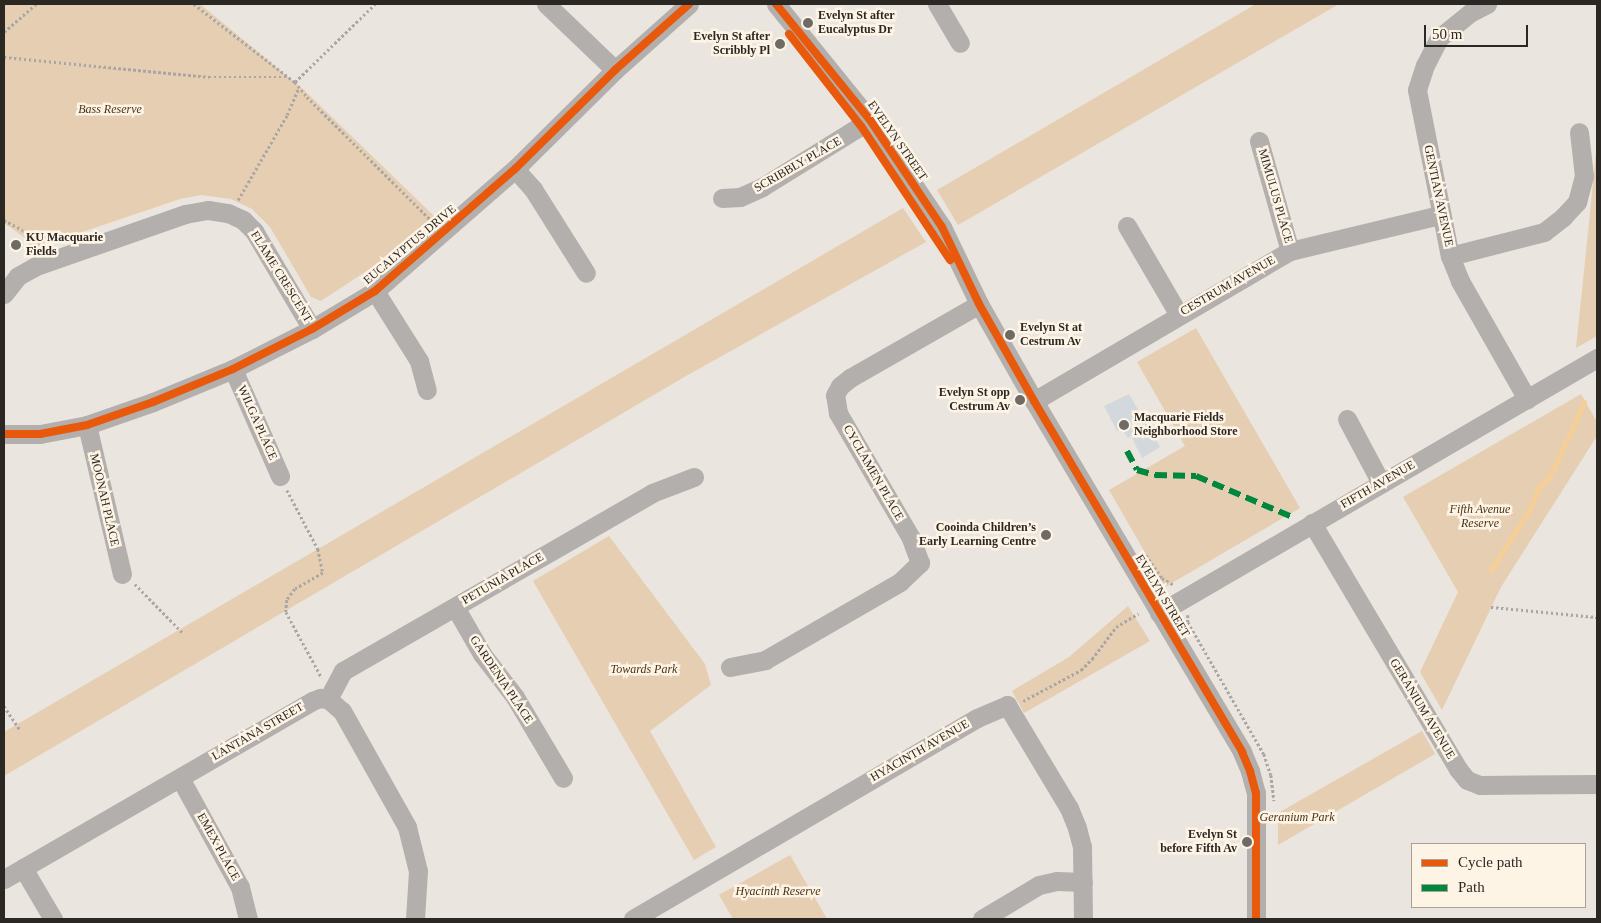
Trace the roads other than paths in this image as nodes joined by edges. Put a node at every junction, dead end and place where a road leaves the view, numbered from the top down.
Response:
1 (546, 4) edge
2 (689, 4) edge
3 (766, 4) edge
4 (776, 4) edge
5 (937, 4) edge
6 (1487, 4) edge
7 (960, 42) dead end
8 (615, 70) junction
9 (866, 123) junction
10 (1579, 132) dead end
11 (1259, 141) dead end
12 (515, 169) junction
13 (722, 198) dead end
14 (1440, 215) junction
15 (1127, 226) dead end
16 (1290, 251) junction
17 (1450, 256) junction
18 (586, 273) dead end
19 (375, 291) junction
20 (4, 294) edge
21 (979, 304) junction
22 (1179, 315) junction
23 (312, 329) junction
24 (1597, 358) edge
25 (233, 370) junction
26 (427, 390) dead end
27 (1528, 399) junction
28 (1034, 401) junction
29 (1347, 419) dead end
30 (87, 426) junction
31 (4, 434) edge
32 (280, 476) road end
33 (694, 477) dead end
34 (1382, 483) junction
35 (1312, 523) junction
36 (122, 574) road end
37 (455, 607) junction
38 (1159, 613) junction
39 (730, 667) dead end
40 (329, 696) junction
41 (180, 778) junction
42 (563, 778) dead end
43 (1597, 784) edge
44 (23, 868) junction
45 (4, 879) edge
46 (1083, 882) junction
47 (53, 919) edge
48 (248, 919) edge
49 (415, 919) edge
50 (633, 919) edge
51 (982, 919) edge
52 (1083, 919) edge
53 (1256, 919) edge

1 - 8 street
2 - 8 street, EUCALYPTUS DRIVE
3 - 9 street, EVELYN STREET
4 - 9 street, EVELYN STREET
5 - 7 street
6 - 14 street, GENTIAN AVENUE
8 - 12 street, EUCALYPTUS DRIVE
9 - 13 street, SCRIBBLY PLACE
9 - 21 street, EVELYN STREET
10 - 17 street
11 - 16 street, MIMULUS PLACE
12 - 18 street
12 - 19 street, EUCALYPTUS DRIVE
14 - 16 street, CESTRUM AVENUE
14 - 17 street, GENTIAN AVENUE
15 - 22 street
16 - 22 street, CESTRUM AVENUE
17 - 27 street, GENTIAN AVENUE
19 - 23 street, EUCALYPTUS DRIVE
19 - 26 street
20 - 23 street, FLAME CRESCENT
21 - 28 street, EVELYN STREET
21 - 39 street, CYCLAMEN PLACE
22 - 28 street, CESTRUM AVENUE
23 - 25 street, EUCALYPTUS DRIVE
24 - 27 street, FIFTH AVENUE
25 - 30 street, EUCALYPTUS DRIVE
25 - 32 street, WILGA PLACE
27 - 34 street, FIFTH AVENUE
28 - 38 street, EVELYN STREET
29 - 34 street
30 - 31 street, EUCALYPTUS DRIVE
30 - 36 street, MOONAH PLACE
33 - 37 street, PETUNIA PLACE
34 - 35 street, FIFTH AVENUE
35 - 38 street, FIFTH AVENUE
35 - 43 street, GERANIUM AVENUE
37 - 40 street, PETUNIA PLACE
37 - 42 street, GARDENIA PLACE
38 - 53 street, EVELYN STREET
40 - 41 street, LANTANA STREET
40 - 49 street
41 - 44 street, LANTANA STREET
41 - 48 street, EMEX PLACE
44 - 45 street, LANTANA STREET
44 - 47 street
46 - 50 street, HYACINTH AVENUE
46 - 51 street
46 - 52 street

